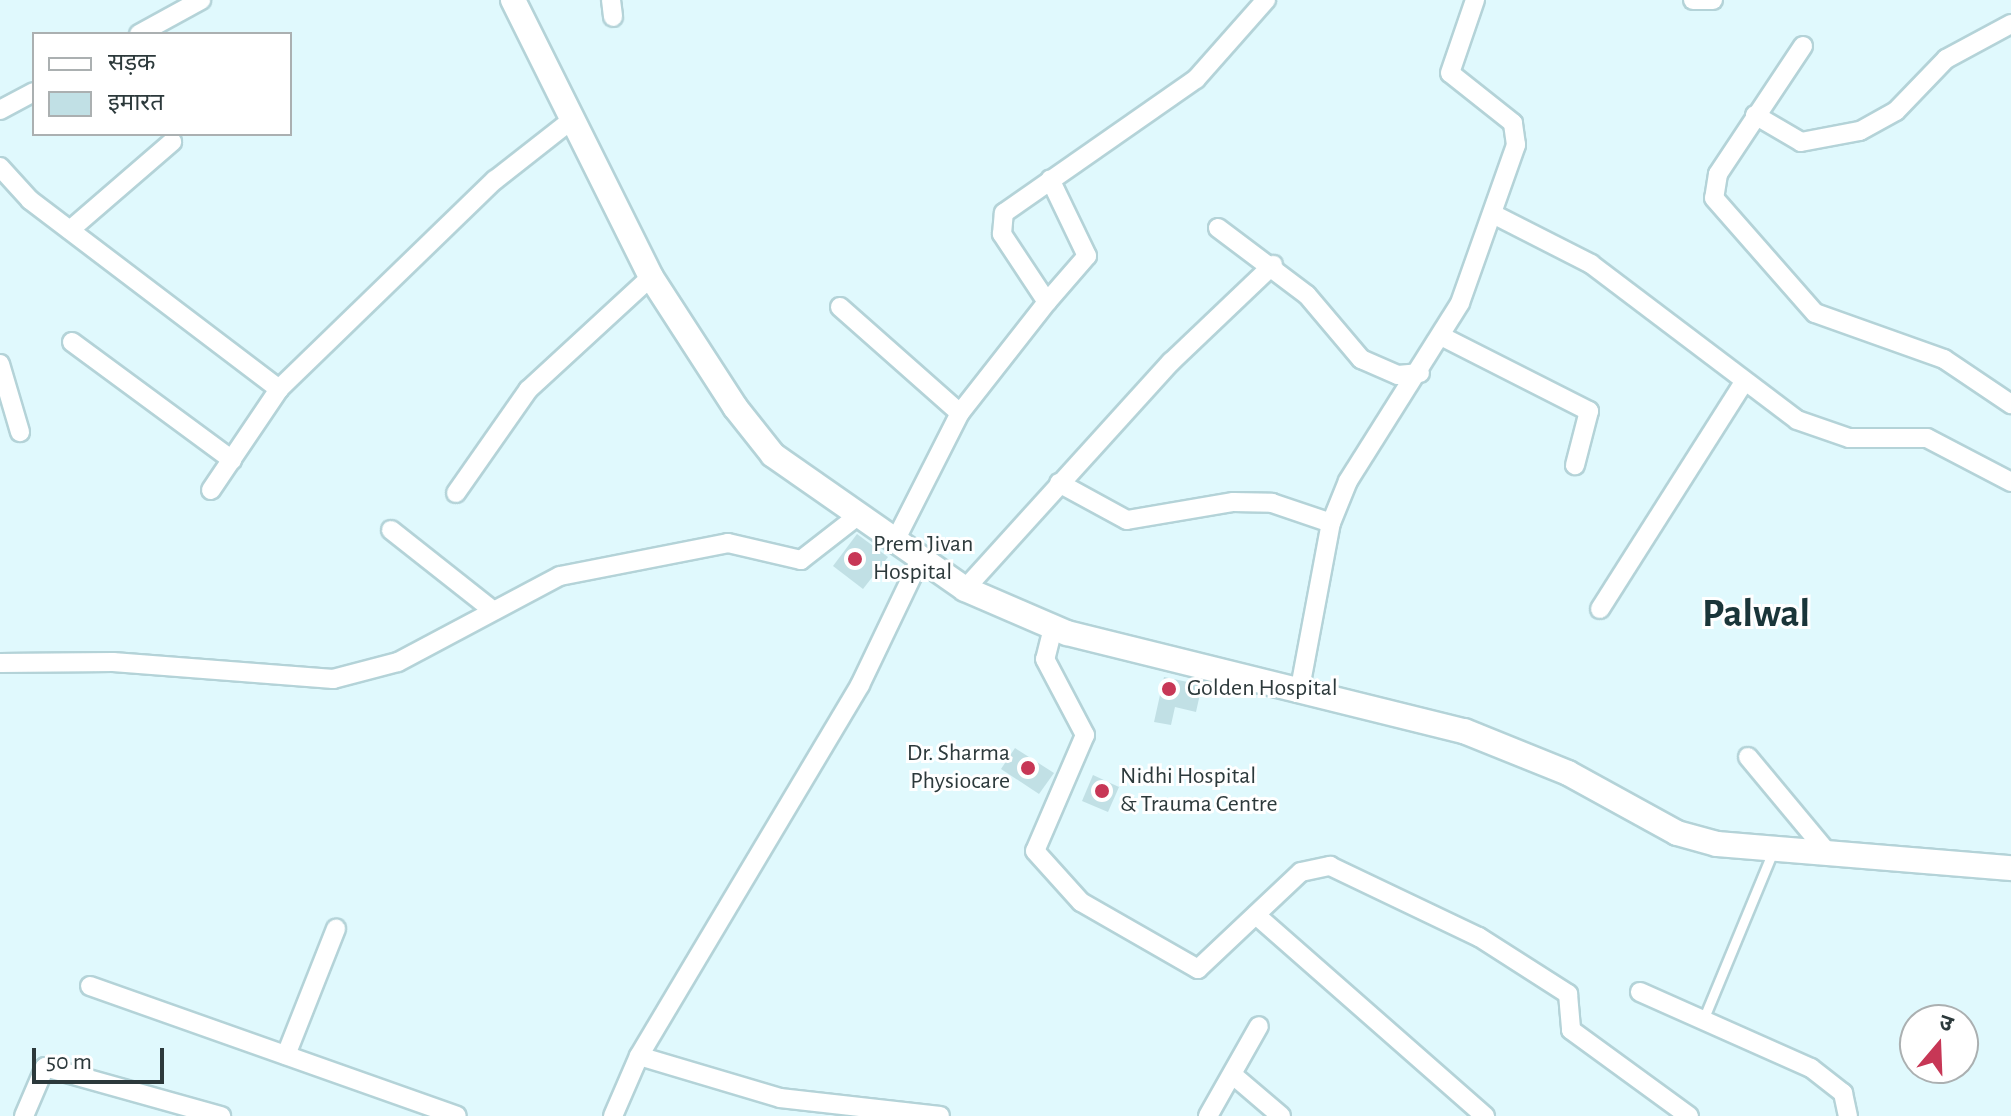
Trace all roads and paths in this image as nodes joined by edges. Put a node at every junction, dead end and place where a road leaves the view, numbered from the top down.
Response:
1 (201, 0) edge
2 (513, 0) edge
3 (1266, 0) edge
4 (1475, 0) edge
5 (1693, 0) edge
6 (1713, 0) edge
7 (2011, 24) edge
8 (143, 32) edge
9 (1803, 46) dead end
10 (32, 93) edge
11 (0, 110) edge
12 (1755, 115) junction
13 (574, 118) junction
14 (172, 142) dead end
15 (0, 167) edge
16 (1050, 179) junction
17 (1495, 215) junction
18 (1218, 228) dead end
19 (70, 230) junction
20 (1273, 265) junction
21 (651, 277) junction
22 (1047, 302) junction
23 (840, 307) dead end
24 (1441, 336) junction
25 (72, 342) dead end
26 (0, 364) edge
27 (1420, 373) junction
28 (1744, 382) junction
29 (279, 389) junction
30 (2011, 404) edge
31 (960, 413) junction
32 (20, 432) dead end
33 (232, 460) junction
34 (1575, 465) dead end
35 (2011, 482) edge
36 (1059, 483) junction
37 (211, 490) dead end
38 (456, 493) dead end
39 (855, 518) junction
40 (1331, 523) junction
41 (391, 530) dead end
42 (894, 543) junction
43 (919, 562) junction
44 (965, 589) junction
45 (491, 609) junction
46 (1600, 609) dead end
47 (1053, 628) junction
48 (0, 663) edge
49 (1300, 688) junction
50 (1748, 757) dead end
51 (1774, 848) junction
52 (1828, 853) junction
53 (2011, 868) edge
54 (1256, 915) junction
55 (336, 929) dead end
56 (90, 986) dead end
57 (1640, 992) dead end
58 (1703, 1020) junction
59 (1259, 1026) dead end
60 (286, 1055) junction
61 (639, 1056) junction
62 (1233, 1075) junction
63 (780, 1098) junction
64 (1682, 1115) edge
65 (24, 1116) edge
66 (221, 1116) edge
67 (457, 1116) edge
68 (613, 1116) edge
69 (773, 1116) edge
70 (940, 1116) edge
71 (1208, 1116) edge
72 (1281, 1116) edge
73 (1485, 1116) edge
74 (1848, 1116) edge

1 - 8 street
2 - 13 main road
3 - 16 street
4 - 17 street
5 - 6 street
7 - 12 street
9 - 12 street
10 - 11 street
12 - 30 street
13 - 21 main road
13 - 29 street
14 - 19 street
15 - 19 street
16 - 22 street
16 - 22 street
17 - 24 street
17 - 28 street
18 - 20 street
19 - 29 street
20 - 27 street
20 - 36 street
21 - 38 street
21 - 39 main road
22 - 31 street
23 - 31 street
24 - 27 street
24 - 34 street
25 - 33 street
26 - 32 street
27 - 40 street
28 - 35 street
28 - 46 street
29 - 33 street
31 - 42 street
33 - 37 street
36 - 40 street
36 - 44 street
39 - 42 main road
39 - 45 street
40 - 49 street
41 - 45 street
42 - 43 main road
43 - 44 main road
43 - 61 street
44 - 47 main road
45 - 48 street
47 - 49 main road
47 - 54 street
49 - 51 main road
50 - 52 street
51 - 52 main road
51 - 58 lane
52 - 53 main road
54 - 64 street
54 - 73 street
55 - 60 street
56 - 60 street
57 - 58 street
58 - 74 street
59 - 62 street
60 - 67 street
61 - 63 street
61 - 68 street
62 - 71 street
62 - 72 street
63 - 69 street
63 - 70 street
65 - 66 street

